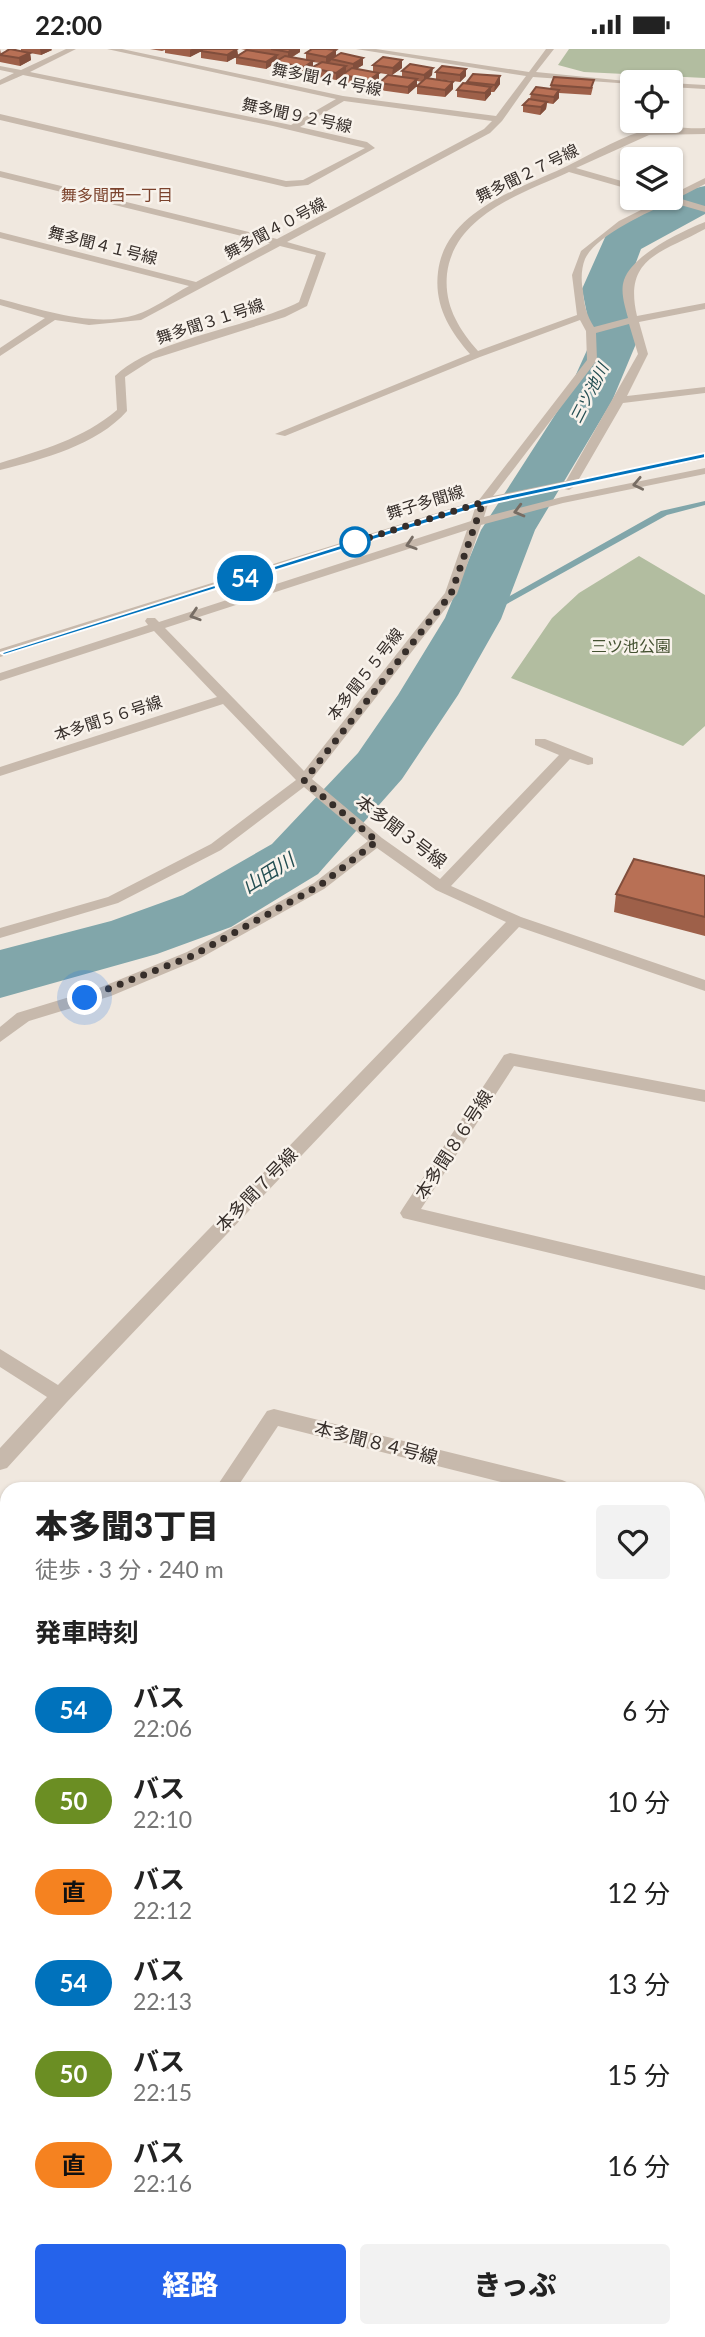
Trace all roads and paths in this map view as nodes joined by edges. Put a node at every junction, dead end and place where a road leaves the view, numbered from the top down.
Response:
1 (72, 49) edge
2 (111, 49) edge
3 (360, 49) edge
4 (550, 49) edge
5 (0, 68) edge
6 (23, 73) junction
7 (529, 74) junction
8 (620, 81) edge
9 (0, 83) edge
10 (683, 86) edge
11 (705, 87) edge
12 (343, 98) junction
13 (0, 117) edge
14 (499, 119) junction
15 (294, 127) junction
16 (705, 131) edge
17 (569, 169) junction
18 (0, 174) edge
19 (705, 181) edge
20 (620, 184) edge
21 (683, 192) edge
22 (683, 202) edge
23 (705, 209) edge
24 (648, 210) edge
25 (705, 225) edge
26 (0, 235) edge
27 (278, 243) junction
28 (198, 286) junction
29 (0, 302) edge
30 (705, 306) edge
31 (582, 316) junction
32 (53, 317) junction
33 (633, 320) junction
34 (591, 331) junction
35 (0, 353) edge
36 (476, 355) junction
37 (705, 390) edge
38 (621, 400) junction
39 (281, 434) dead end
40 (705, 456) edge
41 (0, 467) edge
42 (705, 471) edge
43 (572, 482) junction
44 (562, 500) junction
45 (483, 502) junction
46 (476, 523) junction
47 (139, 609) junction
48 (158, 627) junction
49 (0, 653) edge
50 (0, 677) edge
51 (227, 698) junction
52 (540, 742) dead end
53 (568, 754) junction
54 (588, 761) dead end
55 (0, 772) edge
56 (304, 781) junction
57 (377, 841) junction
58 (441, 887) junction
59 (516, 921) junction
60 (0, 933) edge
61 (705, 986) edge
62 (0, 1037) edge
63 (705, 1096) edge
64 (705, 1283) edge
65 (0, 1357) edge
66 (60, 1396) junction
67 (0, 1462) edge
68 (231, 1482) edge
69 (534, 1482) edge

1 - 6 street
2 - 12 street, 舞多聞４４号線
3 - 7 street
4 - 7 street, 舞多聞４０号線
5 - 6 street, 舞多聞９２号線
6 - 9 street
6 - 15 street, 舞多聞９２号線
7 - 8 street
7 - 14 street, 舞多聞４０号線
10 - 11 street
12 - 14 street, 舞多聞４４号線
12 - 15 street
13 - 15 street, 舞多聞９２号線
14 - 27 street, 舞多聞４０号線
16 - 17 street, 舞多聞２７号線
17 - 20 street
17 - 36 street, 舞多聞２７号線
18 - 27 street
19 - 21 street
22 - 23 street
24 - 31 street
25 - 33 street
26 - 28 street, 舞多聞４１号線
27 - 28 street, 舞多聞４０号線
27 - 41 street, 舞多聞３１号線
28 - 32 street, 舞多聞４０号線
29 - 32 street, 舞多聞４０号線
30 - 33 street
31 - 34 street
31 - 36 street
32 - 35 street
33 - 34 street
33 - 38 street
34 - 45 street, 本多聞５５号線
36 - 39 street
37 - 38 street
38 - 43 street
40 - 43 street, 舞子多聞線
42 -> 44 street, 舞子多聞線
43 - 44 street
43 - 45 street, 舞子多聞線
44 -> 46 street, 舞子多聞線
45 - 46 street, 本多聞５５号線
45 - 47 street, 舞子多聞線
46 -> 48 street, 舞子多聞線
46 - 56 street, 本多聞５５号線
47 - 48 street, 本多聞３号線
47 - 49 street, 舞子多聞線
48 - 50 street, 舞子多聞線
48 - 51 street, 本多聞３号線
51 - 55 street, 本多聞５６号線
51 - 56 street, 本多聞３号線
52 - 53 street
53 - 54 street
53 - 58 street
56 - 57 street, 本多聞３号線
56 - 60 street, 本多聞５５号線
57 - 58 street, 本多聞３号線
57 - 62 street
58 - 59 street, 本多聞３号線
59 - 61 street, 本多聞３号線
59 - 66 street, 本多聞７号線
63 - 64 street, 本多聞８６号線
65 - 66 street
66 - 67 street, 本多聞７号線
68 - 69 street, 本多聞８４号線

